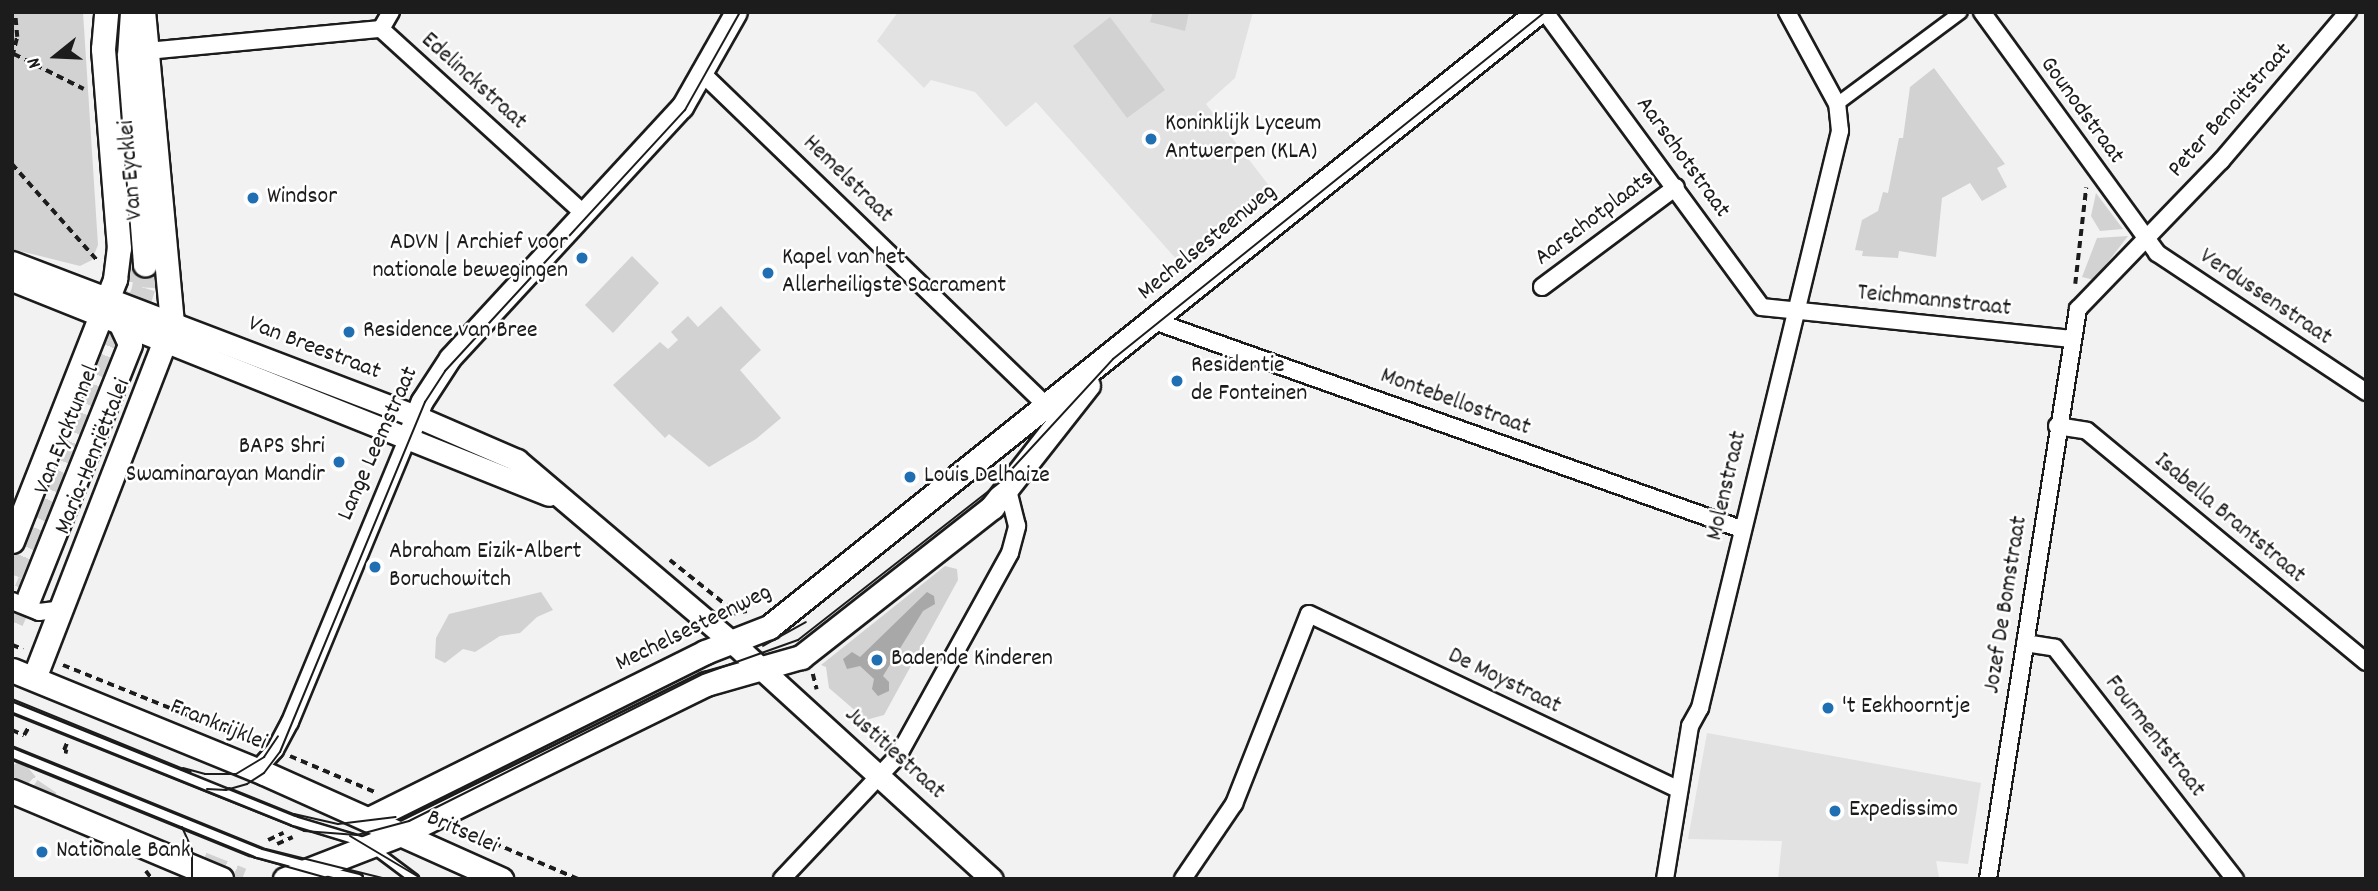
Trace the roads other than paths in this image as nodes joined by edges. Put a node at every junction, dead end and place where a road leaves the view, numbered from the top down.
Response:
1 (106, 12) edge
2 (132, 12) edge
3 (144, 12) edge
4 (391, 12) edge
5 (736, 12) edge
6 (1538, 12) edge
7 (1545, 12) edge
8 (1787, 12) edge
9 (1961, 12) edge
10 (1982, 12) edge
11 (2348, 12) edge
12 (381, 29) junction
13 (147, 51) junction
14 (704, 75) junction
15 (1837, 104) junction
16 (1676, 187) junction
17 (584, 214) junction
18 (2144, 236) junction
19 (12, 262) edge
20 (142, 262) tunnel mouth
21 (12, 280) edge
22 (1542, 287) dead end
23 (1793, 311) junction
24 (110, 312) junction
25 (1154, 321) junction
26 (170, 332) junction
27 (2071, 339) junction
28 (2366, 392) edge
29 (1056, 414) junction
30 (416, 416) junction
31 (2057, 426) junction
32 (408, 437) junction
33 (1008, 491) junction
34 (567, 502) junction
35 (1741, 529) junction
36 (12, 541) edge
37 (20, 599) edge
38 (62, 609) junction
39 (729, 641) junction
40 (2025, 643) junction
41 (2366, 662) edge
42 (761, 668) junction
43 (12, 670) edge
44 (34, 678) junction
45 (12, 707) edge
46 (12, 753) edge
47 (257, 770) junction
48 (878, 775) junction
49 (1679, 790) junction
50 (12, 791) edge
51 (369, 819) junction
52 (401, 834) junction
53 (370, 845) junction
54 (314, 868) junction
55 (1184, 878) edge
56 (221, 879) tunnel mouth
57 (285, 879) edge
58 (358, 879) edge
59 (414, 879) edge
60 (501, 879) edge
61 (782, 879) edge
62 (992, 879) edge
63 (1665, 879) edge
64 (1988, 879) edge
65 (2235, 879) edge

1 - 24 main road, Van Eycklei
2 - 20 main road, Van Eycklei
3 - 13 main road, Van Eycklei
4 - 12 street
5 - 14 street, Lange Leemstraat
6 - 25 main road, Mechelsesteenweg
7 - 16 street, Aarschotstraat
8 - 15 street, Molenstraat
9 - 15 street
10 - 18 street, Gounodstraat
11 - 18 street, Peter Benoitstraat
12 - 13 street
12 - 17 street, Edelinckstraat
13 - 26 main road, Van Eycklei
14 - 17 street, Lange Leemstraat
14 - 29 street, Hemelstraat
15 - 23 street, Molenstraat
16 - 22 street, Aarschotplaats
16 - 23 street, Aarschotstraat
17 - 30 street, Lange Leemstraat
18 - 27 street, Peter Benoitstraat
18 - 28 street, Verdussenstraat
19 - 24 street
21 - 24 street
23 - 27 street, Teichmannstraat
23 - 35 street, Molenstraat
24 - 26 street, Van Breestraat
24 - 36 main road, Maria-Henriëttalei
24 - 37 main road, Van Eycktunnel
25 - 29 main road, Mechelsesteenweg
25 - 35 street, Montebellostraat
26 - 30 street, Van Breestraat
26 - 32 street, Van Breestraat
26 - 38 main road, Maria-Henriëttalei
27 - 31 street, Jozef De Bomstraat
29 - 33 main road, Mechelsesteenweg
29 - 39 main road, Mechelsesteenweg
30 - 32 street, Lange Leemstraat
30 - 34 street, Van Breestraat
31 - 40 street, Jozef De Bomstraat
31 - 41 street, Isabella Brantstraat
32 - 34 street, Van Breestraat
32 - 47 street, Lange Leemstraat
33 - 42 main road, Mechelsesteenweg
33 - 48 street
34 - 39 street, Van Breestraat
35 - 49 street, Molenstraat
37 - 38 street
38 - 44 main road, Maria-Henriëttalei
39 - 42 street, Justitiestraat
39 - 51 main road, Mechelsesteenweg
40 - 64 street, Jozef De Bomstraat
40 - 65 street, Fourmentstraat
42 - 48 street, Justitiestraat
42 - 52 main road, Mechelsesteenweg
43 - 44 main road, Frankrijklei
44 - 47 main road, Frankrijklei
45 - 53 lane
46 - 54 lane
47 - 51 main road, Frankrijklei
48 - 61 street
48 - 62 street, Justitiestraat
49 - 55 street, De Moystraat
49 - 63 street, Molenstraat
50 - 56 main road
51 - 52 main road, Frankrijklei
52 - 53 main road, Mechelsesteenweg
52 - 60 main road, Britselei
53 - 54 main road, Mechelsesteenweg
53 - 59 lane
54 - 57 main road, Mechelsesteenweg
54 - 58 lane

